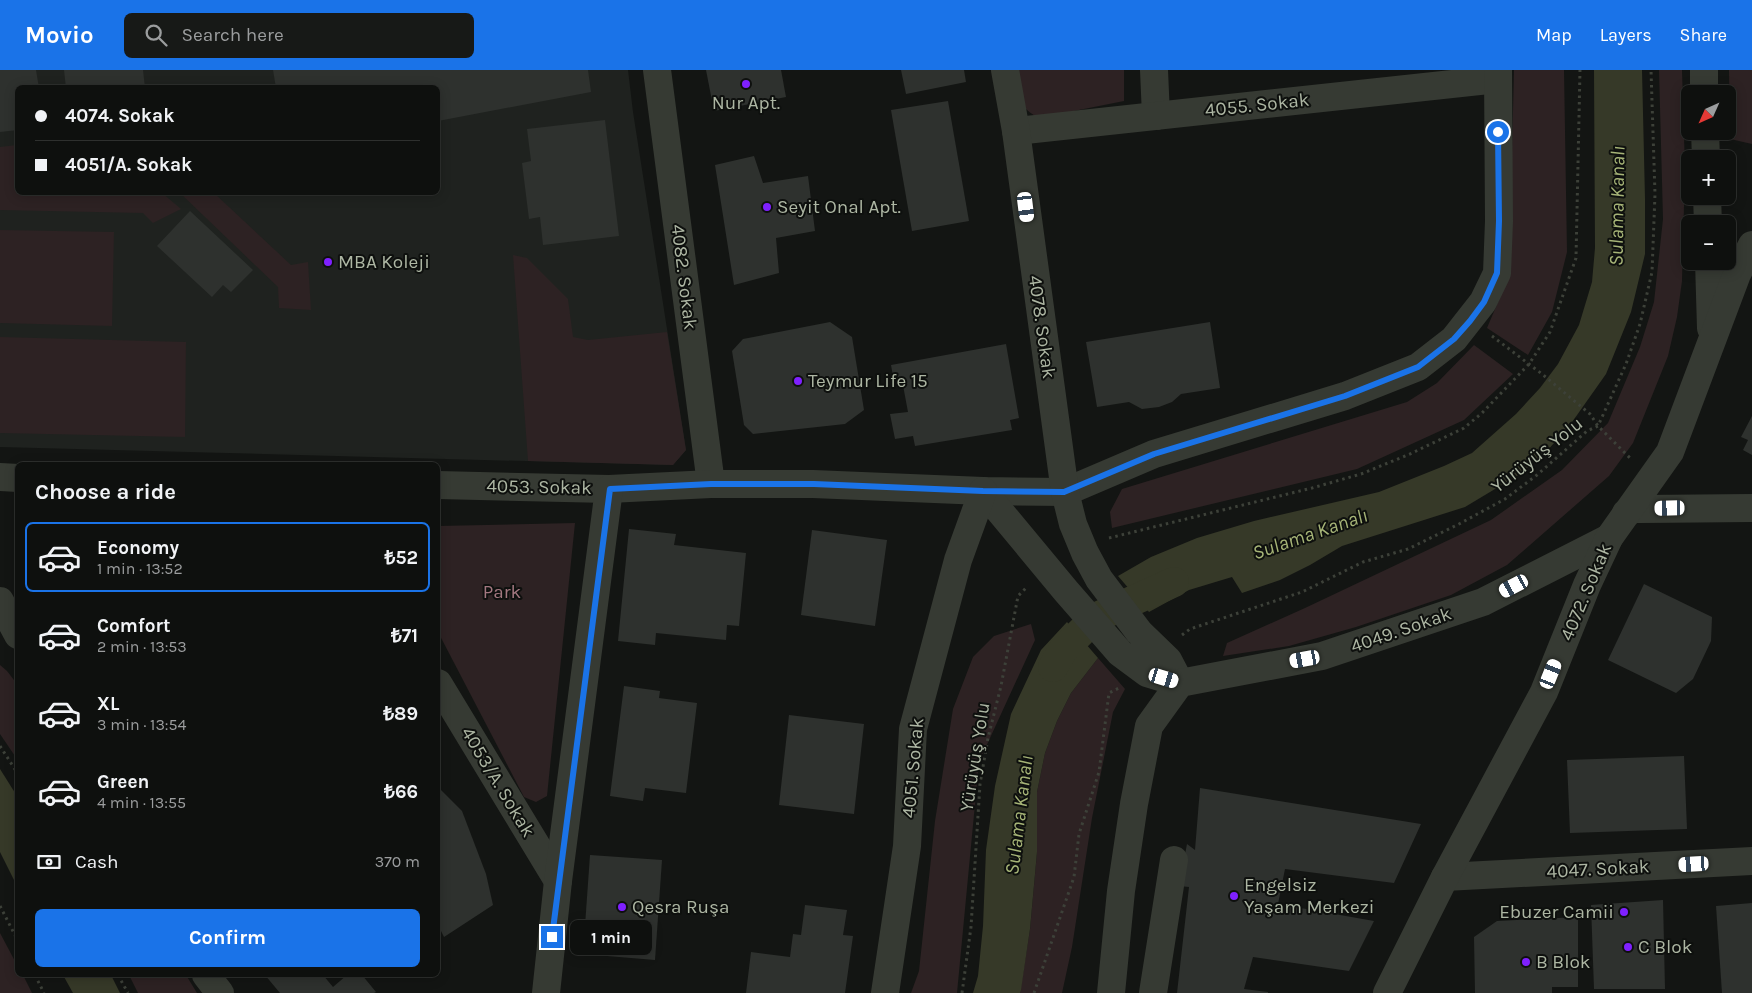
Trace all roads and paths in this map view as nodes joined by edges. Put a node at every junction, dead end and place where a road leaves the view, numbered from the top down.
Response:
1 (657, 70) edge
2 (1005, 70) edge
3 (1154, 70) edge
4 (1651, 70) edge
5 (1704, 70) edge
6 (1498, 75) edge
7 (1704, 85) edge
8 (1156, 116) junction
9 (1016, 131) junction
10 (1752, 244) edge
11 (1709, 270) edge
12 (1470, 321) junction
13 (1711, 342) junction
14 (1598, 426) junction
15 (0, 477) edge
16 (15, 478) edge
17 (1651, 479) junction
18 (711, 484) junction
19 (440, 485) edge
20 (610, 489) junction
21 (983, 491) junction
22 (1064, 492) junction
23 (1752, 508) edge
24 (1626, 513) junction
25 (1609, 538) junction
26 (1048, 570) junction
27 (0, 601) edge
28 (15, 629) edge
29 (1153, 662) junction
30 (1180, 683) junction
31 (440, 686) edge
32 (0, 746) edge
33 (15, 769) edge
34 (1174, 860) dead end
35 (1752, 861) edge
36 (1445, 877) junction
37 (558, 881) junction
38 (0, 906) edge
39 (15, 935) edge
40 (36, 977) edge
41 (119, 977) edge
42 (208, 977) edge
43 (44, 993) edge
44 (128, 993) edge
45 (220, 993) edge
46 (546, 993) edge
47 (885, 993) edge
48 (962, 993) edge
49 (1034, 993) edge
50 (1111, 993) edge
51 (1153, 993) edge
52 (1387, 993) edge

1 - 18 street, 4082. Sokak
2 - 9 street, 4078. Sokak
3 - 8 street
4 - 14 path, Yürüyüş Yolu
5 - 7 street
6 - 8 street, 4055. Sokak
6 - 12 street, 4053. Sokak
8 - 9 street, 4055. Sokak
9 - 22 street, 4078. Sokak
10 - 13 street, 4072. Sokak
11 - 13 street
12 - 14 path
12 - 22 street, 4053. Sokak
13 - 17 street, 4072. Sokak
14 - 17 path
14 - 29 path, Yürüyüş Yolu
15 - 16 street
17 - 24 street, 4072. Sokak
18 - 20 street, 4053. Sokak
18 - 21 street, 4053. Sokak
19 - 20 street, 4053. Sokak
20 - 37 street
21 - 22 street, 4053. Sokak
21 - 26 street
21 - 47 street, 4051. Sokak
22 - 29 street, 4078. Sokak
23 - 24 street
24 - 25 street, 4072. Sokak
25 - 30 street, 4049. Sokak
25 - 36 street, 4072. Sokak
26 - 29 street
26 - 48 path, Yürüyüş Yolu
27 - 28 street
29 - 30 street
29 - 49 path, Yürüyüş Yolu
30 - 50 street
31 - 37 street, 4053/A. Sokak
32 - 33 path
34 - 51 street
35 - 36 street, 4047. Sokak
36 - 52 street, 4072. Sokak
37 - 46 street
38 - 39 path
40 - 43 path
41 - 44 path
42 - 45 street

